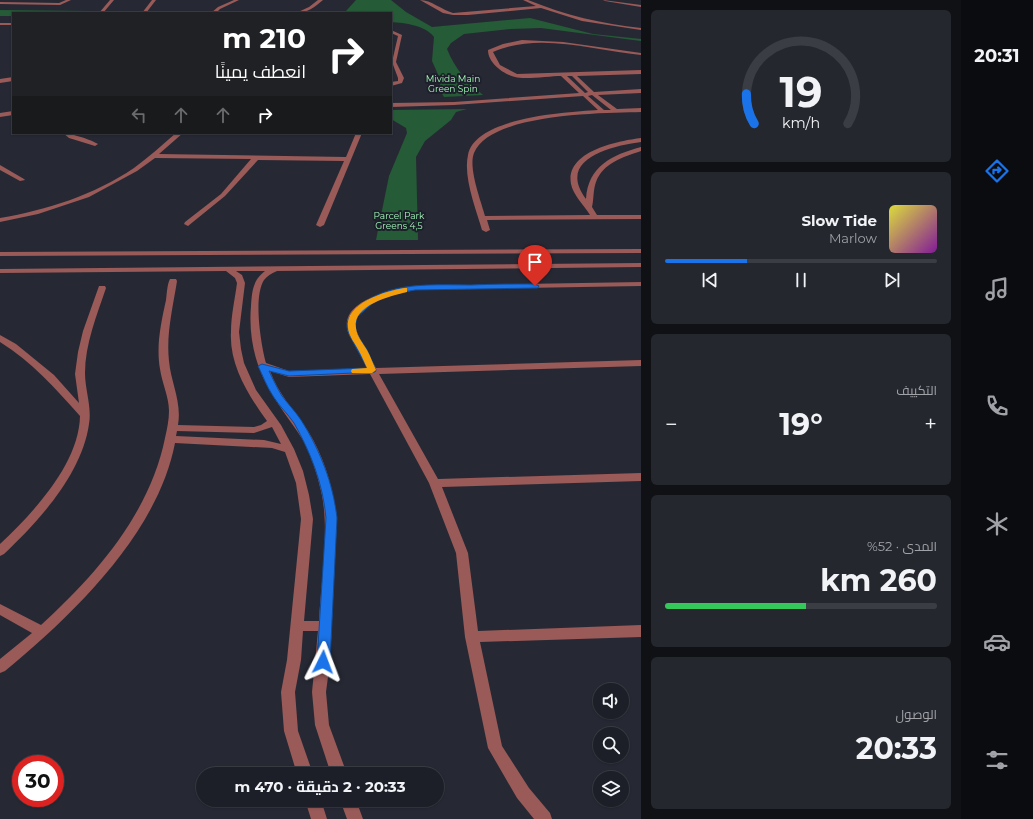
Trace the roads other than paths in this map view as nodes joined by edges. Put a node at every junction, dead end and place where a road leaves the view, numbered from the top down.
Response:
1 (69, 0) edge
2 (112, 0) edge
3 (154, 0) edge
4 (237, 0) edge
5 (321, 0) edge
6 (422, 0) edge
7 (525, 0) edge
8 (605, 0) edge
9 (0, 3) edge
10 (641, 6) edge
11 (540, 7) junction
12 (102, 12) edge
13 (145, 12) edge
14 (214, 12) edge
15 (300, 12) edge
16 (0, 24) edge
17 (12, 24) edge
18 (641, 29) edge
19 (392, 31) edge
20 (641, 54) edge
21 (641, 72) edge
22 (562, 74) junction
23 (573, 74) junction
24 (12, 79) edge
25 (1, 80) edge
26 (392, 84) edge
27 (641, 88) edge
28 (581, 92) junction
29 (591, 92) junction
30 (641, 92) edge
31 (392, 102) edge
32 (392, 105) edge
33 (641, 110) edge
34 (616, 111) junction
35 (604, 112) junction
36 (12, 113) edge
37 (0, 115) edge
38 (67, 134) edge
39 (179, 134) edge
40 (359, 134) edge
41 (641, 140) edge
42 (95, 144) dead end
43 (641, 149) edge
44 (152, 156) junction
45 (257, 157) junction
46 (349, 158) junction
47 (0, 167) edge
48 (22, 180) dead end
49 (589, 206) junction
50 (641, 217) edge
51 (483, 218) junction
52 (595, 218) junction
53 (0, 220) edge
54 (188, 224) dead end
55 (320, 225) dead end
56 (486, 230) dead end
57 (641, 251) edge
58 (0, 254) edge
59 (641, 265) edge
60 (276, 268) junction
61 (228, 269) junction
62 (0, 271) edge
63 (174, 282) dead end
64 (641, 284) edge
65 (102, 288) dead end
66 (238, 298) junction
67 (256, 298) junction
68 (0, 338) edge
69 (641, 363) edge
70 (262, 366) junction
71 (372, 370) junction
72 (84, 415) junction
73 (273, 421) junction
74 (172, 434) junction
75 (289, 450) junction
76 (641, 477) edge
77 (435, 483) junction
78 (0, 551) edge
79 (0, 609) edge
80 (297, 626) junction
81 (325, 626) junction
82 (641, 631) edge
83 (42, 632) junction
84 (472, 637) junction
85 (0, 667) edge
86 (303, 767) edge
87 (337, 767) edge
88 (315, 807) edge
89 (351, 807) edge
90 (319, 819) edge
91 (355, 819) edge
92 (544, 819) edge

1 - 9 street
2 - 12 street
3 - 13 street
4 - 14 street
5 - 15 street
6 - 11 street
7 - 11 street
8 - 10 street
11 - 18 street
16 - 17 street
19 - 26 street
20 - 22 street
21 - 23 street
22 - 23 street
22 - 28 street
23 - 29 street
24 - 25 street
27 - 29 street
28 - 29 street
28 - 31 street
28 - 32 street
28 - 35 street
29 - 30 street
29 - 34 street
33 - 34 street
34 - 35 street
35 - 51 street
36 - 37 street
38 - 42 street
39 - 44 street
40 - 46 street
41 - 49 street
43 - 49 street
44 - 45 street
44 - 53 street
45 - 46 street
45 - 54 street
46 - 55 street
47 - 48 street
49 - 52 street
50 - 52 street
51 - 52 street
51 - 56 street
57 - 58 street
59 - 60 street
60 - 61 street
60 - 67 street
61 - 62 street
61 - 66 street
63 - 74 street
64 - 71 street
65 - 72 street
66 - 67 street
66 - 73 street
67 - 70 street
68 - 72 street
69 - 71 street
70 - 71 street
70 - 81 street
71 - 77 street
72 - 78 street
73 - 74 street
73 - 75 street
74 - 75 street
74 - 83 street
75 - 80 street
76 - 77 street
77 - 84 street
79 - 83 street
80 - 81 street
80 - 86 street
81 - 87 street
82 - 84 street
83 - 85 street
84 - 92 street
88 - 90 street
89 - 91 street

